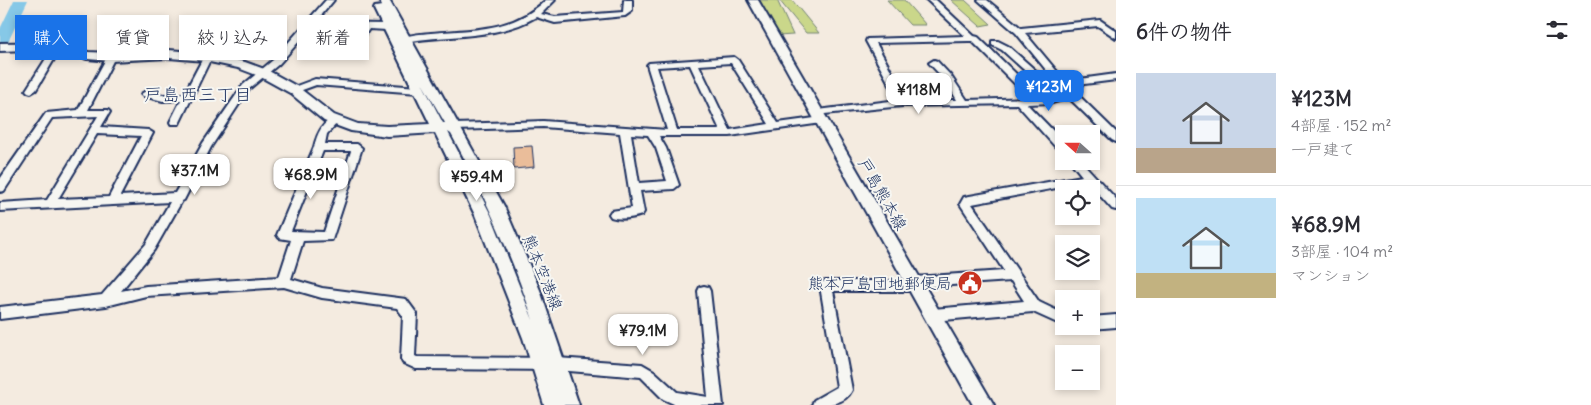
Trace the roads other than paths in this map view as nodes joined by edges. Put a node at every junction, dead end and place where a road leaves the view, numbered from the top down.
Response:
1 (330, 0) edge
2 (374, 0) edge
3 (384, 0) edge
4 (551, 0) edge
5 (628, 0) edge
6 (753, 0) edge
7 (931, 0) edge
8 (982, 0) edge
9 (317, 15) edge
10 (536, 15) junction
11 (369, 26) edge
12 (387, 27) junction
13 (1019, 31) junction
14 (1116, 34) edge
15 (969, 37) junction
16 (297, 38) edge
17 (406, 40) junction
18 (995, 42) dead end
19 (15, 46) edge
20 (0, 47) edge
21 (49, 60) edge
22 (109, 60) edge
23 (206, 60) edge
24 (217, 60) edge
25 (693, 62) junction
26 (934, 63) dead end
27 (263, 73) junction
28 (1116, 76) edge
29 (1064, 84) junction
30 (31, 90) dead end
31 (294, 90) junction
32 (418, 90) junction
33 (146, 94) dead end
34 (1065, 96) junction
35 (188, 97) junction
36 (1037, 100) junction
37 (1019, 101) junction
38 (904, 103) junction
39 (964, 103) junction
40 (81, 113) junction
41 (820, 117) junction
42 (336, 120) junction
43 (175, 122) dead end
44 (776, 126) junction
45 (455, 127) junction
46 (439, 128) junction
47 (94, 130) junction
48 (625, 130) junction
49 (651, 132) junction
50 (672, 133) junction
51 (727, 133) junction
52 (1116, 138) edge
53 (1055, 139) edge
54 (319, 146) junction
55 (1083, 170) edge
56 (1091, 178) junction
57 (634, 187) junction
58 (0, 188) edge
59 (180, 197) junction
60 (112, 201) junction
61 (50, 204) junction
62 (1116, 206) edge
63 (0, 207) edge
64 (615, 214) dead end
65 (298, 236) junction
66 (1014, 276) junction
67 (284, 282) junction
68 (915, 284) junction
69 (704, 291) dead end
70 (106, 300) junction
71 (1034, 306) junction
72 (0, 313) edge
73 (933, 315) junction
74 (1055, 316) edge
75 (1116, 321) edge
76 (1100, 322) edge
77 (541, 364) junction
78 (557, 364) junction
79 (554, 405) edge
80 (569, 405) edge
81 (715, 405) edge
82 (819, 405) edge
83 (984, 405) edge

1 - 9 street
2 - 12 main road, 熊本空港線
3 - 17 main road, 熊本空港線
4 - 10 street
5 - 10 street
6 - 41 main road, 戸島熊本線
7 - 15 street
8 - 13 street
10 - 17 street
11 - 12 street
12 - 32 main road, 熊本空港線
13 - 14 street
13 - 29 street
15 - 36 street
15 - 38 street
16 - 27 street
17 - 45 main road, 熊本空港線
18 - 34 street
19 - 20 main road
21 - 30 street
22 - 40 street
23 - 35 street
24 - 27 main road
25 - 44 street
25 - 50 street
25 - 51 street
26 - 39 street
27 - 31 main road
27 - 59 street
28 - 29 street
29 - 34 street
31 - 32 street
31 - 42 main road
32 - 46 main road, 熊本空港線
33 - 35 street
34 - 36 street
34 - 52 street
35 - 43 street
36 - 37 street
37 - 39 street
37 - 53 street
38 - 39 street
38 - 41 street
40 - 47 street
40 - 58 street
41 - 44 street
41 - 68 main road, 戸島熊本線
42 - 46 main road
42 - 54 street
44 - 51 street
45 - 46 main road
45 - 48 street
45 - 78 main road, 熊本空港線
46 - 77 main road, 熊本空港線
47 - 60 street
47 - 61 street
48 - 49 street
48 - 57 street
49 - 50 street
49 - 57 street
50 - 51 street
54 - 65 street
54 - 65 street
55 - 56 street
56 - 62 street
56 - 66 street
57 - 64 street
59 - 60 street
59 - 70 street
60 - 61 street
61 - 63 street
65 - 67 street
66 - 68 street
66 - 71 street
67 - 70 street
67 - 77 street
68 - 73 main road, 戸島熊本線
68 - 82 street
69 - 81 street
70 - 72 street
71 - 73 street
71 - 74 street
73 - 83 main road, 戸島熊本線
75 - 76 street
77 - 78 street
77 - 79 main road, 熊本空港線
78 - 80 main road, 熊本空港線
78 - 81 street

